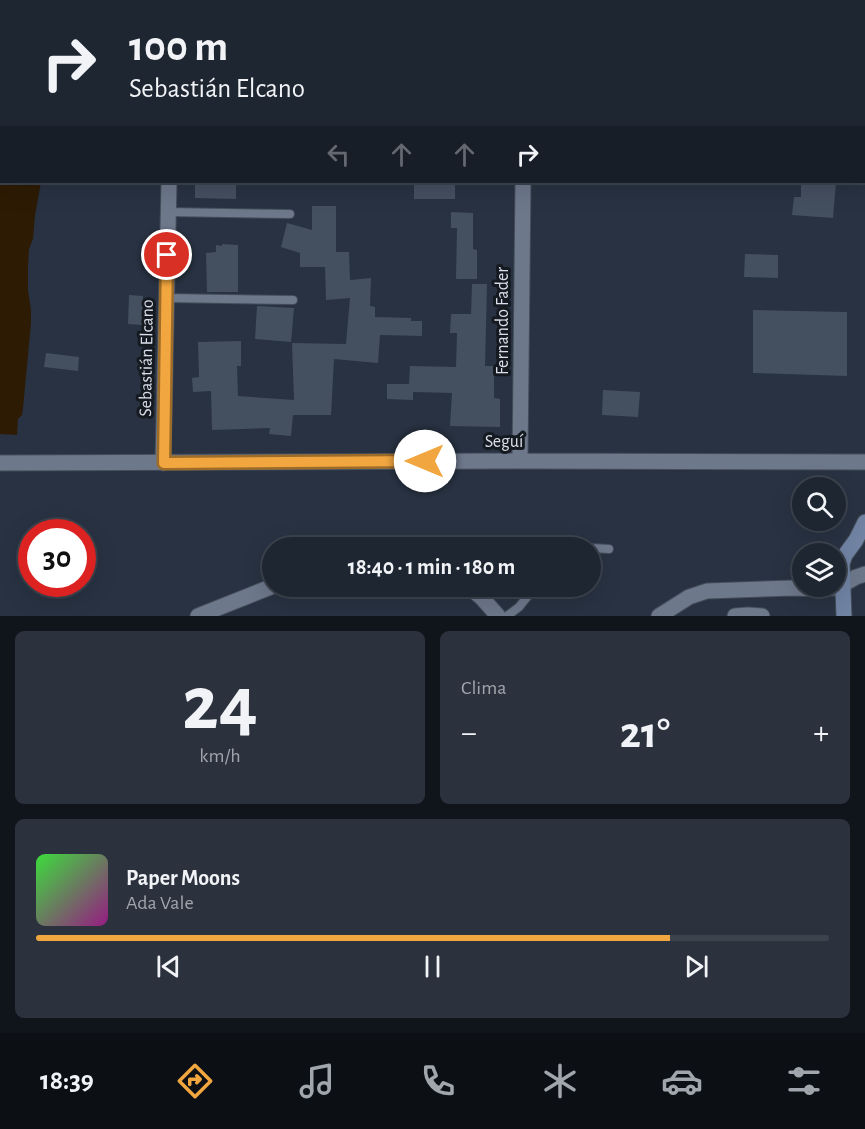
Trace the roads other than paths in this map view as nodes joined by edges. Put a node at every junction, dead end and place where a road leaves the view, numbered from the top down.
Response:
1 (169, 183) edge
2 (523, 183) edge
3 (168, 212) junction
4 (290, 214) dead end
5 (166, 298) junction
6 (293, 300) dead end
7 (520, 461) junction
8 (865, 462) edge
9 (0, 463) edge
10 (164, 463) junction
11 (865, 522) edge
12 (601, 549) edge
13 (609, 549) dead end
14 (846, 552) edge
15 (865, 574) edge
16 (846, 583) edge
17 (792, 585) edge
18 (262, 590) edge
19 (481, 597) edge
20 (527, 597) edge
21 (843, 597) edge
22 (682, 610) edge
23 (198, 616) edge
24 (498, 616) edge
25 (507, 616) edge
26 (659, 616) edge
27 (735, 616) edge
28 (762, 616) edge
29 (844, 616) edge

1 - 3 street, Sebastián Elcano
2 - 7 street, Fernando Fader
3 - 4 lane
3 - 5 street, Sebastián Elcano
5 - 6 lane
5 - 10 street, Sebastián Elcano
7 - 8 street, Seguí
7 - 10 street, Seguí
9 - 10 street, Seguí
11 - 14 main road
12 - 13 lane
15 - 16 street
17 - 22 street
18 - 23 street
19 - 24 street
20 - 25 lane
21 - 29 main road
22 - 26 street
27 - 28 street

